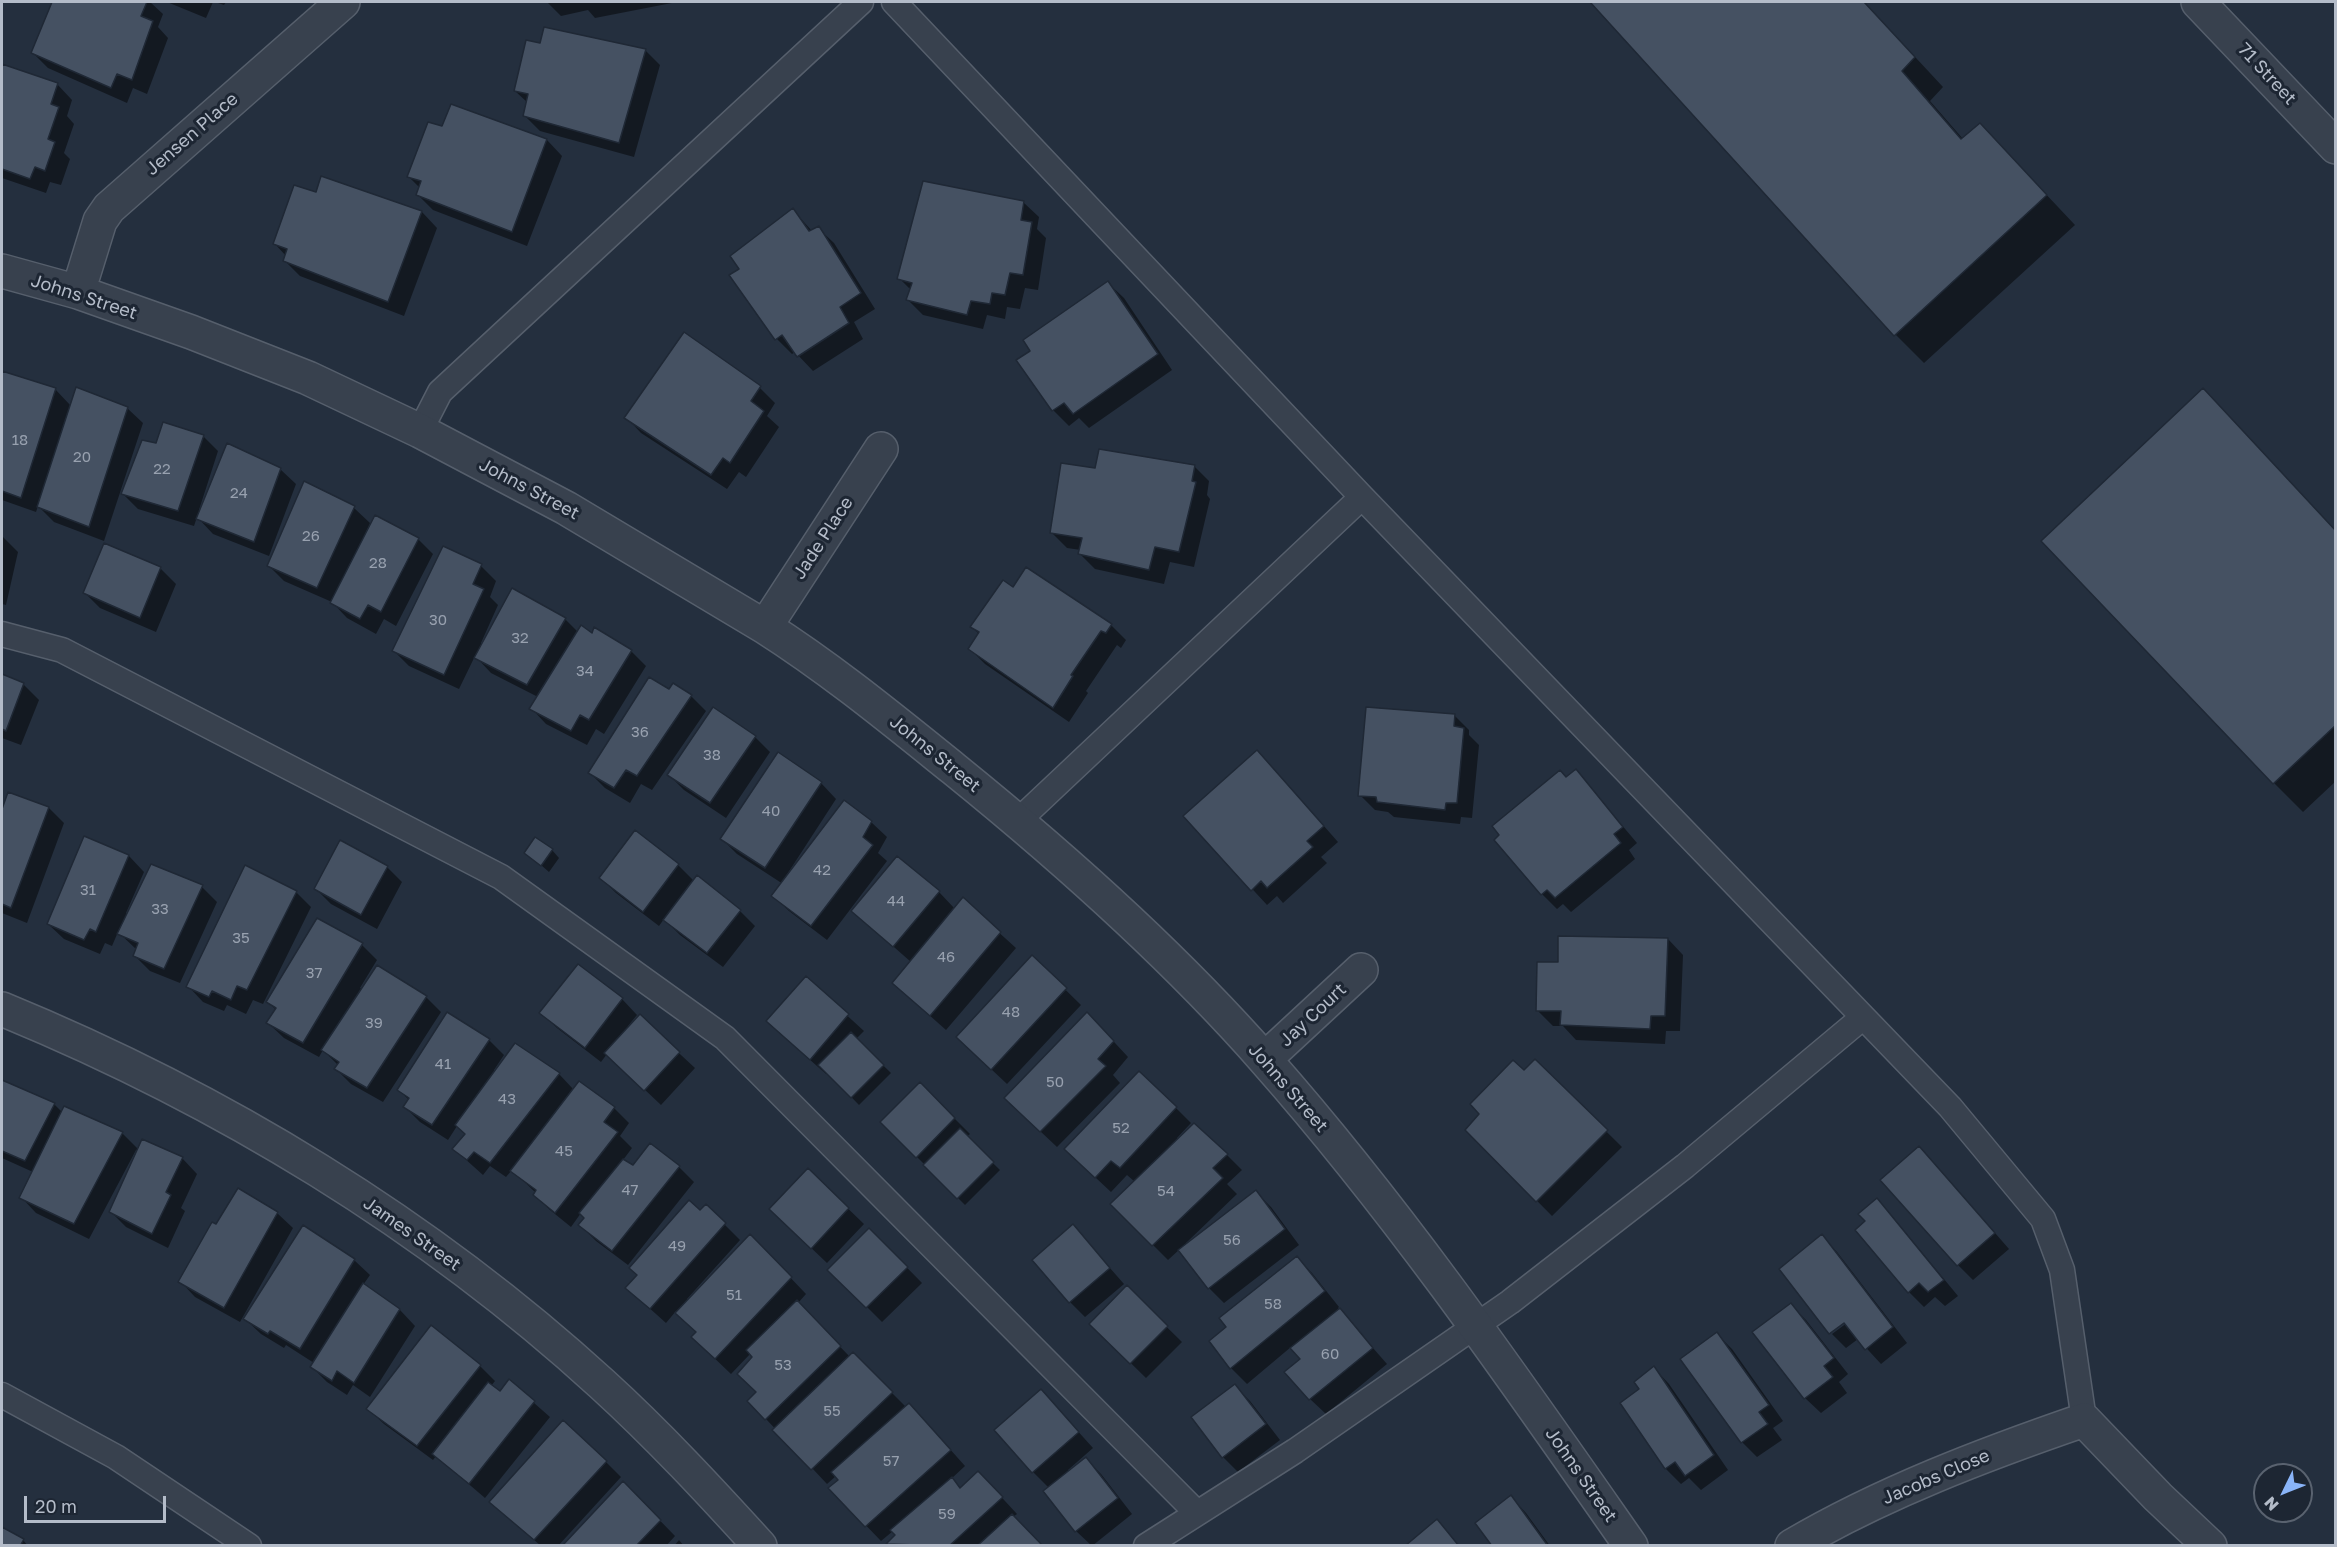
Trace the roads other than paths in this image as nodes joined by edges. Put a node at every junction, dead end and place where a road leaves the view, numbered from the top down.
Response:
1 (343, 2) edge
2 (861, 2) edge
3 (894, 2) edge
4 (2198, 2) edge
5 (2336, 147) edge
6 (2, 271) edge
7 (78, 292) junction
8 (420, 431) junction
9 (881, 449) dead end
10 (1362, 497) junction
11 (765, 627) junction
12 (2, 634) edge
13 (1018, 821) junction
14 (1361, 970) dead end
15 (2, 1009) edge
16 (1862, 1018) junction
17 (1265, 1059) junction
18 (1477, 1326) junction
19 (2, 1395) edge
20 (2084, 1420) junction
21 (1196, 1512) junction
22 (249, 1545) edge
23 (760, 1545) edge
24 (1146, 1545) edge
25 (1631, 1545) edge
26 (1792, 1545) edge
27 (2211, 1545) edge

1 - 7 street, Jensen Place
2 - 8 lane
3 - 10 lane
4 - 5 street, 71 Street
6 - 7 street, Johns Street
7 - 8 street, Johns Street
8 - 11 street, Johns Street
9 - 11 street, Jade Place
10 - 13 lane
10 - 16 lane
11 - 13 street, Johns Street
12 - 21 lane
13 - 17 street, Johns Street
14 - 17 street, Jay Court
15 - 23 street, James Street
16 - 18 lane
16 - 20 lane
17 - 18 street, Johns Street
18 - 21 lane
18 - 25 street, Johns Street
19 - 22 lane
20 - 26 street, Jacobs Close
20 - 27 street
21 - 24 lane

